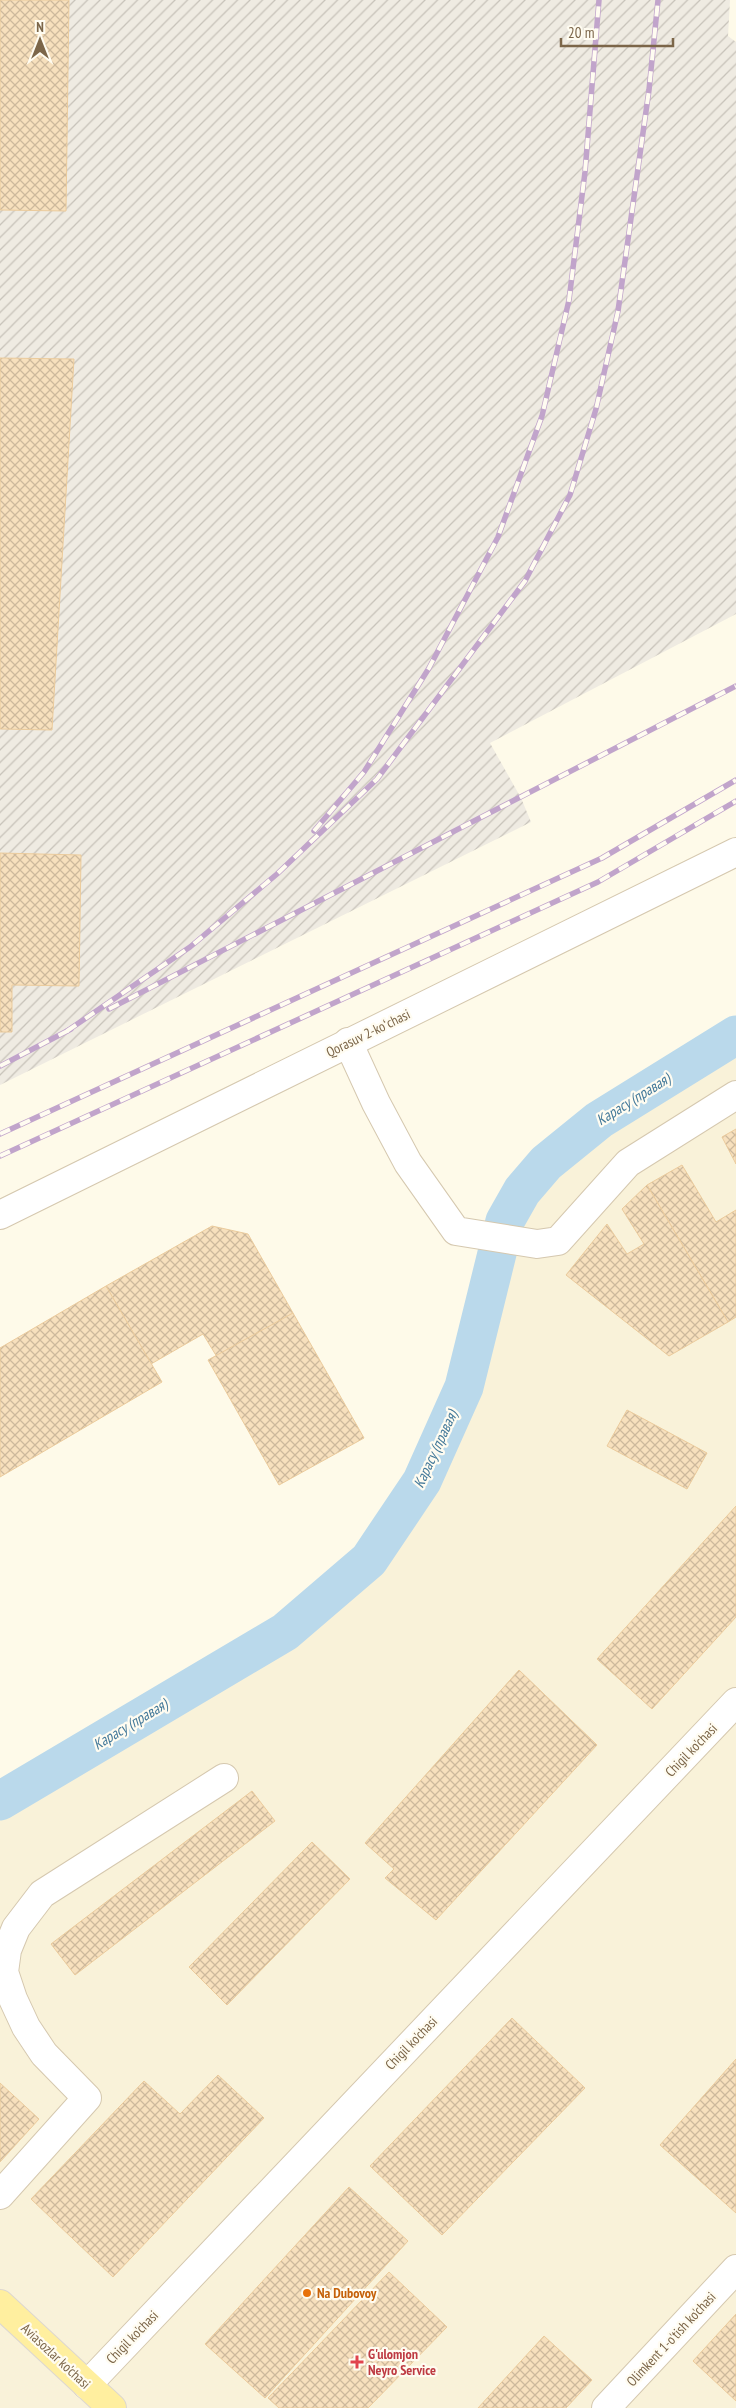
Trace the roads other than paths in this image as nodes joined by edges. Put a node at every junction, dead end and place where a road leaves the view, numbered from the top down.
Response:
1 (736, 852) edge
2 (348, 1042) junction
3 (736, 1095) edge
4 (0, 1215) edge
5 (736, 1702) edge
6 (224, 1778) dead end
7 (0, 2195) edge
8 (736, 2269) edge
9 (0, 2304) edge
10 (87, 2384) junction
11 (112, 2408) edge
12 (606, 2408) edge

1 - 2 street, Qorasuv 2-koʻchasi
2 - 3 street
2 - 4 street, Qorasuv 2-koʻchasi
5 - 10 street, Chigil ko'chasi
6 - 7 street
8 - 12 street, Olimkent 1-o'tish ko'chasi
9 - 10 main road, Aviasozlar ko'chasi
10 - 11 main road, Aviasozlar ko'chasi

